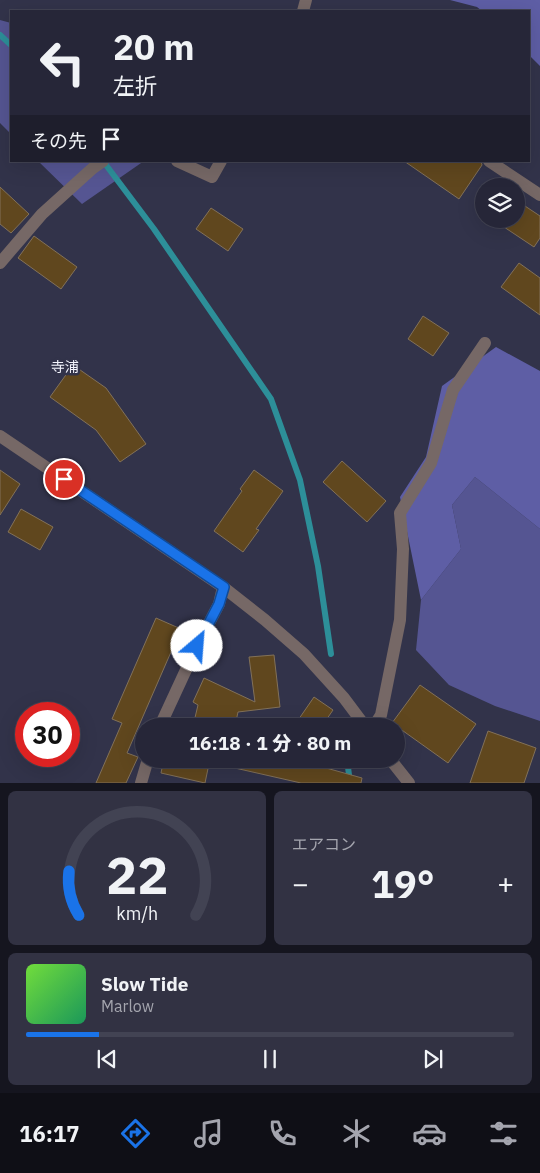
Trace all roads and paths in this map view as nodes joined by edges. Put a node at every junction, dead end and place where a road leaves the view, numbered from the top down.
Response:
1 (179, 162) edge
2 (220, 162) edge
3 (490, 162) edge
4 (98, 165) edge
5 (540, 195) edge
6 (0, 262) edge
7 (485, 343) dead end
8 (0, 436) edge
9 (224, 587) junction
10 (164, 718) edge
11 (359, 718) edge
12 (379, 718) edge
13 (145, 768) edge
14 (397, 768) edge
15 (141, 783) edge
16 (409, 783) edge

1 - 2 street
3 - 5 street
4 - 6 street
7 - 12 street
8 - 9 street
9 - 10 street
9 - 11 street
13 - 15 street
14 - 16 street

